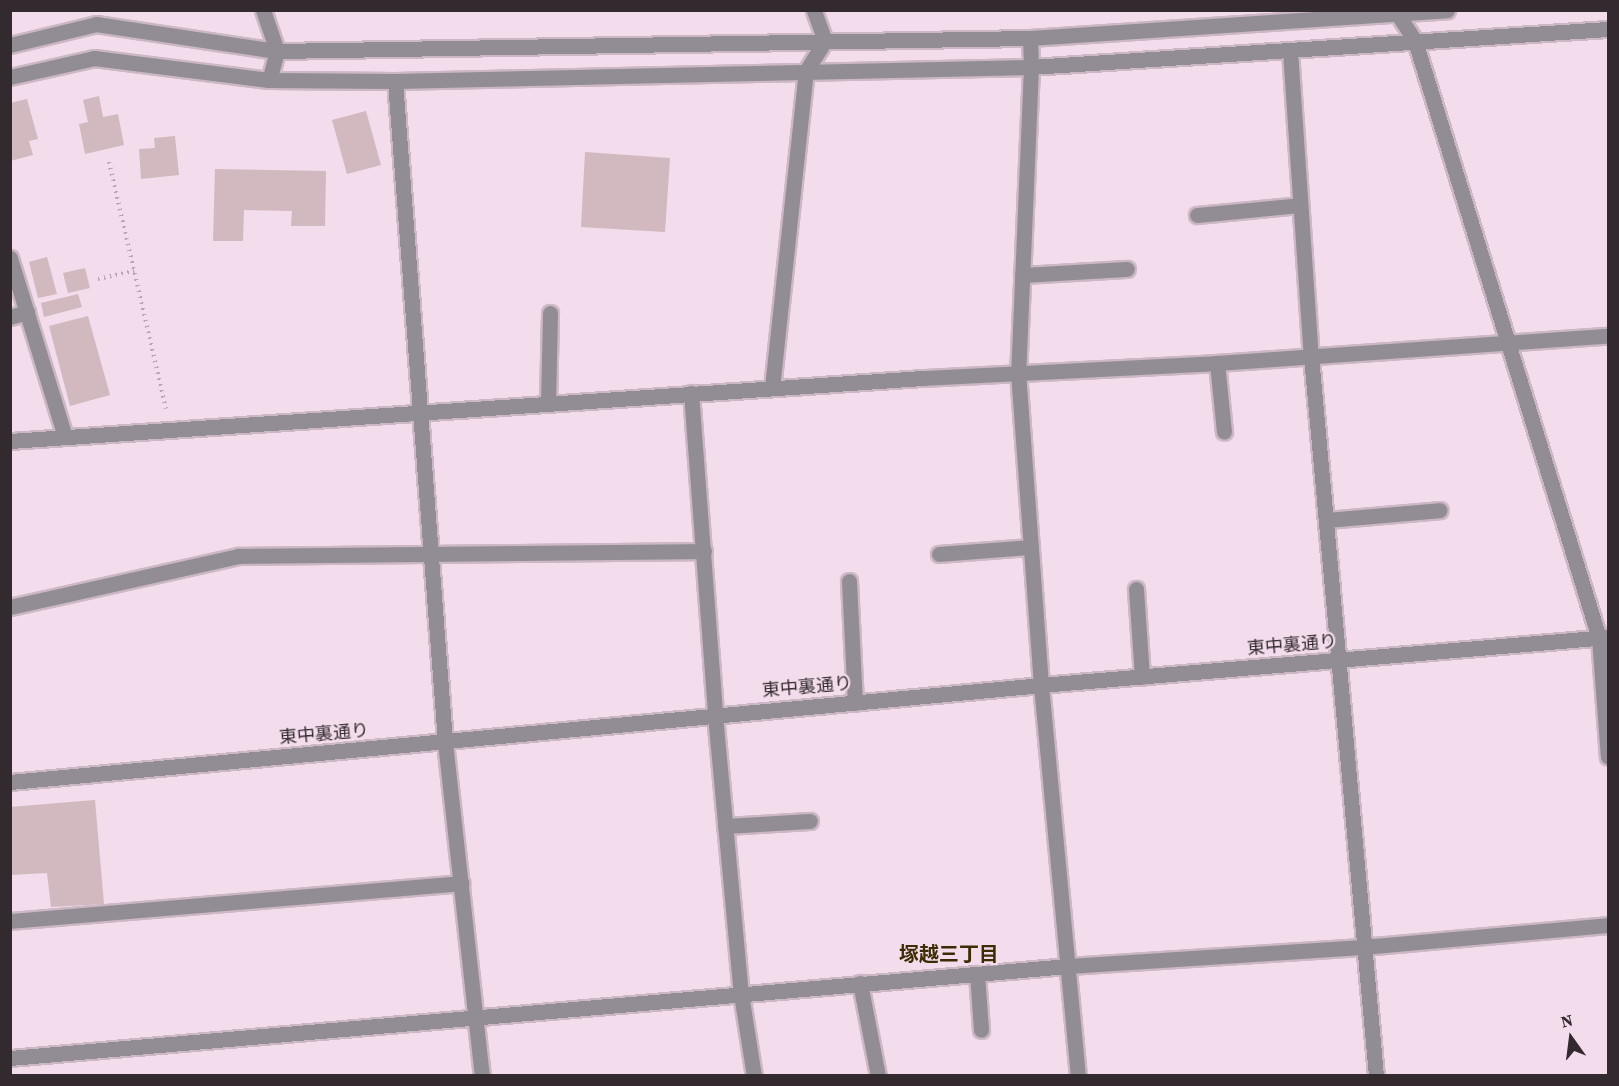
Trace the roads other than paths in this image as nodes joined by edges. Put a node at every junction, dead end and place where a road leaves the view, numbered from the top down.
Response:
1 (263, 10) edge
2 (814, 10) edge
3 (1447, 10) edge
4 (1395, 12) edge
5 (1608, 29) edge
6 (1030, 38) junction
7 (825, 41) junction
8 (1415, 41) junction
9 (10, 45) edge
10 (278, 51) junction
11 (1290, 51) junction
12 (1031, 68) junction
13 (806, 71) junction
14 (10, 77) edge
15 (269, 80) junction
16 (395, 81) junction
17 (1300, 205) junction
18 (1197, 215) dead end
19 (10, 258) edge
20 (1127, 269) dead end
21 (1022, 275) junction
22 (27, 312) junction
23 (550, 313) dead end
24 (10, 317) edge
25 (1608, 336) edge
26 (1508, 342) junction
27 (1311, 356) junction
28 (1217, 363) junction
29 (1018, 372) junction
30 (772, 388) junction
31 (691, 393) junction
32 (548, 403) junction
33 (422, 411) junction
34 (1224, 432) dead end
35 (65, 437) junction
36 (10, 441) edge
37 (1440, 510) dead end
38 (1326, 520) junction
39 (1031, 547) junction
40 (704, 551) junction
41 (432, 554) junction
42 (939, 554) dead end
43 (849, 580) dead end
44 (1136, 589) dead end
45 (10, 607) edge
46 (1604, 637) edge
47 (1338, 661) junction
48 (1142, 676) junction
49 (1041, 685) junction
50 (855, 703) junction
51 (715, 715) junction
52 (446, 742) junction
53 (1608, 757) edge
54 (10, 782) edge
55 (810, 821) dead end
56 (725, 826) junction
57 (461, 884) junction
58 (10, 921) edge
59 (1608, 925) edge
60 (1362, 947) junction
61 (1068, 966) junction
62 (977, 974) junction
63 (860, 983) junction
64 (741, 994) junction
65 (476, 1018) junction
66 (981, 1030) dead end
67 (10, 1058) edge
68 (482, 1076) edge
69 (754, 1076) edge
70 (878, 1076) edge
71 (1078, 1076) edge
72 (1376, 1076) edge

1 - 10 street
2 - 7 street
3 - 4 street
4 - 6 street
4 - 8 street
5 - 8 street
6 - 7 street
6 - 12 street
7 - 10 street
7 - 13 street
8 - 11 street
8 - 26 street
9 - 10 street
10 - 15 street
11 - 12 street
11 - 17 street
12 - 13 street
12 - 21 street
13 - 16 street
13 - 30 street
14 - 15 street
15 - 16 street
16 - 33 street
17 - 18 street
17 - 27 street
19 - 22 street
20 - 21 street
21 - 29 street
22 - 24 street
22 - 35 street
23 - 32 street
25 - 26 street
26 - 27 street
26 - 46 street
27 - 28 street
27 - 38 street
28 - 29 street
28 - 34 street
29 - 30 street
29 - 39 street
30 - 31 street
31 - 32 street
31 - 40 street
32 - 33 street
33 - 35 street
33 - 41 street
35 - 36 street
37 - 38 street
38 - 47 street
39 - 42 street
39 - 49 street
40 - 41 street
40 - 51 street
41 - 45 street
41 - 52 street
43 - 50 street
44 - 48 street
46 - 47 street, 東中裏通り
46 - 53 street
47 - 48 street, 東中裏通り
47 - 60 street
48 - 49 street, 東中裏通り
49 - 50 street, 東中裏通り
49 - 61 street
50 - 51 street, 東中裏通り
51 - 52 street, 東中裏通り
51 - 56 street
52 - 54 street, 東中裏通り
52 - 57 street
55 - 56 street
56 - 64 street
57 - 58 street
57 - 65 street
59 - 60 street
60 - 61 street
60 - 72 street
61 - 62 street
61 - 71 street
62 - 63 street
62 - 66 street
63 - 64 street
63 - 70 street
64 - 65 street
64 - 69 street
65 - 67 street
65 - 68 street

